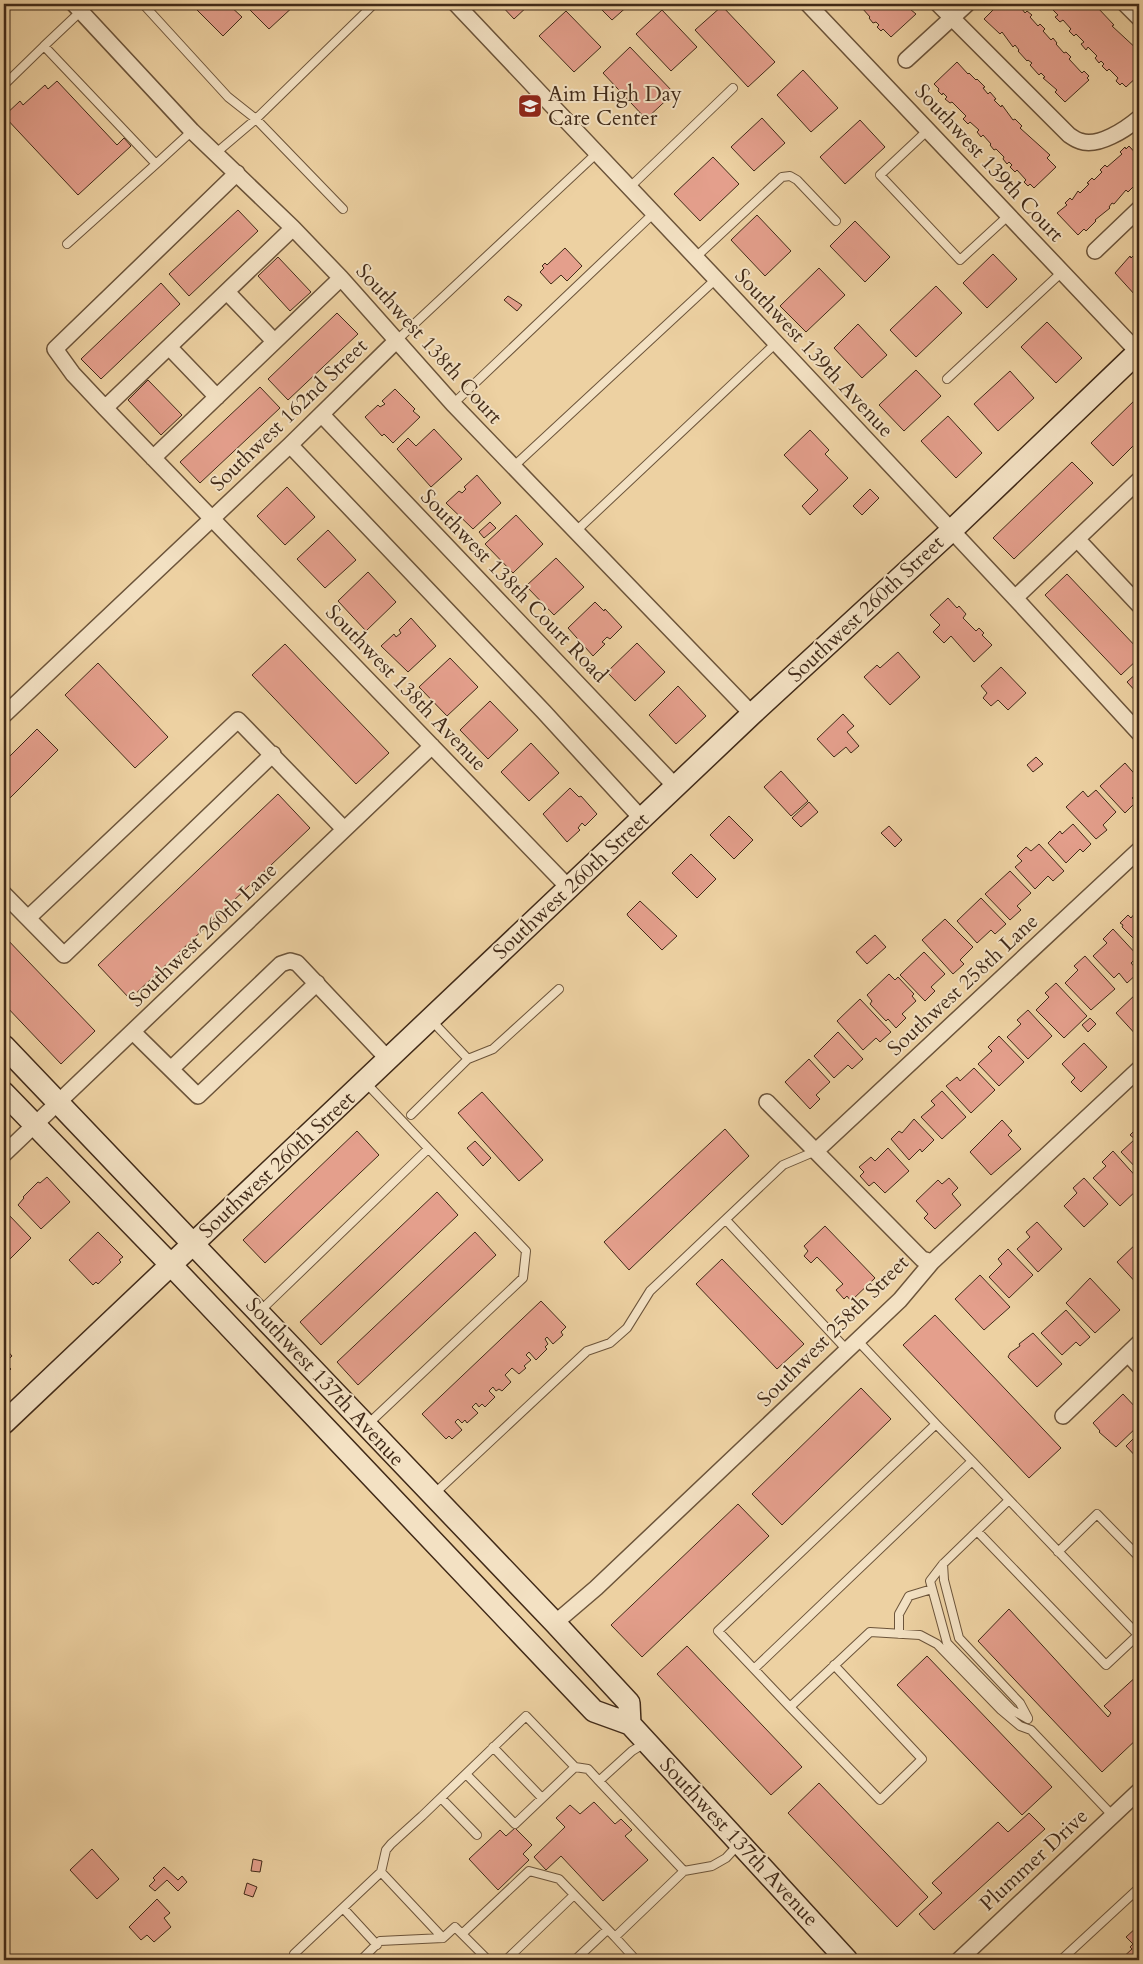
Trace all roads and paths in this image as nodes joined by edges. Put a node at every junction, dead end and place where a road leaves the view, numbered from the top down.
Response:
1 (154, 4) edge
2 (374, 4) edge
3 (456, 4) edge
4 (808, 4) edge
5 (938, 4) edge
6 (967, 4) edge
7 (1126, 4) edge
8 (77, 7) edge
9 (146, 7) edge
10 (952, 18) junction
11 (1139, 18) edge
12 (44, 46) junction
13 (906, 60) dead end
14 (4, 85) edge
15 (733, 88) dead end
16 (256, 119) junction
17 (1137, 125) edge
18 (928, 130) junction
19 (192, 131) junction
20 (216, 153) junction
21 (597, 153) junction
22 (156, 164) junction
23 (236, 173) junction
24 (630, 187) junction
25 (343, 209) dead end
26 (1139, 209) edge
27 (654, 213) junction
28 (1009, 215) junction
29 (836, 221) dead end
30 (293, 228) junction
31 (67, 244) dead end
32 (1095, 251) dead end
33 (696, 257) junction
34 (1062, 272) junction
35 (340, 278) junction
36 (716, 279) junction
37 (226, 292) junction
38 (274, 341) junction
39 (396, 341) junction
40 (776, 343) junction
41 (169, 346) junction
42 (1139, 351) edge
43 (947, 379) dead end
44 (217, 397) junction
45 (453, 404) junction
46 (105, 408) junction
47 (322, 415) junction
48 (290, 445) junction
49 (153, 458) junction
50 (513, 467) junction
51 (1139, 480) edge
52 (212, 519) junction
53 (952, 530) junction
54 (575, 532) junction
55 (1077, 539) junction
56 (1015, 598) junction
57 (1139, 605) edge
58 (752, 714) junction
59 (4, 715) edge
60 (1139, 733) edge
61 (432, 746) junction
62 (273, 754) junction
63 (676, 787) junction
64 (642, 819) junction
65 (344, 829) junction
66 (1139, 850) edge
67 (569, 888) junction
68 (4, 894) edge
69 (28, 918) junction
70 (317, 983) junction
71 (559, 989) dead end
72 (430, 1019) junction
73 (133, 1032) junction
74 (4, 1046) edge
75 (388, 1059) junction
76 (468, 1059) junction
77 (171, 1069) junction
78 (1139, 1069) edge
79 (364, 1082) junction
80 (4, 1093) edge
81 (57, 1102) junction
82 (768, 1102) dead end
83 (411, 1115) dead end
84 (34, 1125) junction
85 (428, 1148) junction
86 (816, 1151) junction
87 (4, 1154) edge
88 (726, 1220) junction
89 (193, 1244) junction
90 (932, 1262) junction
91 (170, 1265) junction
92 (259, 1312) junction
93 (1139, 1343) edge
94 (852, 1346) junction
95 (1128, 1354) junction
96 (1139, 1366) edge
97 (1063, 1416) dead end
98 (4, 1423) edge
99 (936, 1424) junction
100 (366, 1426) junction
101 (972, 1461) junction
102 (433, 1495) junction
103 (1009, 1500) junction
104 (977, 1531) junction
105 (1058, 1552) junction
106 (1139, 1558) edge
107 (943, 1564) junction
108 (932, 1589) junction
109 (555, 1623) junction
110 (899, 1634) junction
111 (1139, 1634) edge
112 (834, 1665) junction
113 (754, 1669) junction
114 (790, 1707) junction
115 (1028, 1718) junction
116 (630, 1724) junction
117 (1031, 1730) junction
118 (647, 1742) junction
119 (493, 1747) junction
120 (576, 1767) junction
121 (466, 1774) junction
122 (599, 1781) junction
123 (1139, 1791) edge
124 (441, 1798) junction
125 (542, 1798) junction
126 (1113, 1816) junction
127 (478, 1835) dead end
128 (740, 1843) junction
129 (684, 1871) junction
130 (381, 1872) junction
131 (1139, 1888) edge
132 (574, 1895) junction
133 (343, 1908) junction
134 (607, 1930) junction
135 (462, 1934) junction
136 (614, 1937) junction
137 (443, 1938) junction
138 (377, 1944) junction
139 (300, 1960) edge
140 (361, 1960) edge
141 (488, 1960) edge
142 (506, 1960) edge
143 (575, 1960) edge
144 (636, 1960) edge
145 (847, 1960) edge
146 (959, 1960) edge
147 (1061, 1960) edge

1 - 9 lane
2 - 16 lane
3 - 21 street, Southwest 139th Avenue
4 - 18 street, Southwest 139th Court
5 - 10 street
6 - 10 street
7 - 11 street
8 - 12 lane
8 - 19 street, Southwest 138th Court
9 - 16 lane
10 - 13 street
10 - 17 street
12 - 14 lane
12 - 22 lane
15 - 24 lane
16 - 20 lane
16 - 25 lane
18 - 28 street, Southwest 139th Court
18 - 28 lane
19 - 20 street, Southwest 138th Court
19 - 22 lane
20 - 23 street, Southwest 138th Court
21 - 24 street, Southwest 139th Avenue
21 - 39 lane
22 - 31 lane
23 - 30 street, Southwest 138th Court
23 - 46 street, Southwest 138th Avenue
24 - 27 street, Southwest 139th Avenue
26 - 32 street
27 - 33 street, Southwest 139th Avenue
27 - 45 lane
28 - 34 street, Southwest 139th Court
29 - 33 lane
30 - 35 street, Southwest 138th Court
30 - 37 street
33 - 36 street, Southwest 139th Avenue
34 - 42 street, Southwest 139th Court
34 - 43 lane
35 - 38 street
35 - 39 street, Southwest 138th Court
36 - 40 street, Southwest 139th Avenue
36 - 50 lane
37 - 38 street
37 - 41 street
38 - 44 street
39 - 45 street, Southwest 138th Court
39 - 47 street, Southwest 162nd Street
40 - 53 street, Southwest 139th Avenue
40 - 54 lane
41 - 44 street
41 - 46 street
42 - 53 main road, Southwest 260th Street
44 - 49 street
45 - 50 street, Southwest 138th Court
46 - 49 street, Southwest 138th Avenue
47 - 48 street, Southwest 162nd Street
47 - 63 street, Southwest 138th Court Road
48 - 52 street, Southwest 162nd Street
48 - 64 street
49 - 52 street, Southwest 138th Avenue
50 - 54 street, Southwest 138th Court
51 - 55 street
52 - 59 street, Southwest 162nd Street
52 - 61 street, Southwest 138th Avenue
53 - 56 street, Southwest 139th Avenue
53 - 58 main road, Southwest 260th Street
54 - 58 street, Southwest 138th Court
55 - 56 street
55 - 57 street
56 - 60 street, Southwest 139th Avenue
58 - 63 main road, Southwest 260th Street
61 - 65 street, Southwest 260th Lane
61 - 67 street, Southwest 138th Avenue
62 - 65 street
62 - 69 street
62 - 69 street
63 - 64 main road, Southwest 260th Street
64 - 67 main road, Southwest 260th Street
65 - 73 street, Southwest 260th Lane
66 - 86 street, Southwest 258th Lane
67 - 72 main road, Southwest 260th Street
68 - 69 street
70 - 75 street
70 - 77 street
70 - 77 street
71 - 76 lane
72 - 75 main road, Southwest 260th Street
72 - 76 lane
73 - 77 street
73 - 81 street, Southwest 260th Lane
74 - 81 main road, Southwest 137th Avenue
75 - 79 main road, Southwest 260th Street
76 - 83 lane
78 - 90 street, Southwest 258th Street
79 - 85 lane
79 - 89 main road, Southwest 260th Street
80 - 84 main road, Southwest 137th Avenue
81 - 84 street, Southwest 260th Lane
81 - 89 main road, Southwest 137th Avenue
82 - 86 street
84 - 87 street, Southwest 260th Lane
84 - 91 main road, Southwest 137th Avenue
85 - 92 lane
85 - 100 lane
86 - 88 lane
86 - 90 street
88 - 94 lane
88 - 102 lane
89 - 91 main road, Southwest 260th Street
89 - 92 main road, Southwest 137th Avenue
90 - 94 street, Southwest 258th Street
91 - 98 main road, Southwest 260th Street
91 - 116 main road, Southwest 137th Avenue
92 - 100 main road, Southwest 137th Avenue
93 - 95 street
94 - 99 lane
94 - 109 street, Southwest 258th Street
95 - 96 street
95 - 97 street
99 - 101 lane
99 - 113 lane
100 - 102 main road, Southwest 137th Avenue
101 - 103 lane
101 - 113 lane
102 - 109 main road, Southwest 137th Avenue
103 - 104 lane
103 - 105 lane
104 - 107 lane
104 - 111 lane
105 - 106 lane
105 - 111 lane
107 - 108 lane
107 - 115 lane
108 - 110 lane
108 - 115 lane
109 - 116 main road, Southwest 137th Avenue
110 - 112 lane
110 - 117 lane
112 - 114 lane
112 - 114 lane
113 - 114 lane
115 - 117 lane
116 - 118 main road, Southwest 137th Avenue
117 - 126 lane
118 - 122 lane
118 - 128 main road, Southwest 137th Avenue
119 - 120 lane
119 - 121 lane
119 - 125 lane
120 - 122 lane
120 - 125 lane
121 - 124 lane
121 - 125 lane
122 - 129 lane
123 - 126 street, Plummer Drive
124 - 127 lane
124 - 130 lane
126 - 146 street, Plummer Drive
128 - 129 lane
128 - 145 main road, Southwest 137th Avenue
129 - 136 lane
130 - 133 lane
130 - 137 lane
131 - 147 lane
132 - 134 lane
132 - 135 lane
132 - 142 lane
133 - 138 lane
133 - 139 lane
134 - 136 lane
134 - 143 lane
135 - 137 lane
135 - 141 lane
136 - 144 lane
137 - 138 lane
138 - 140 lane

